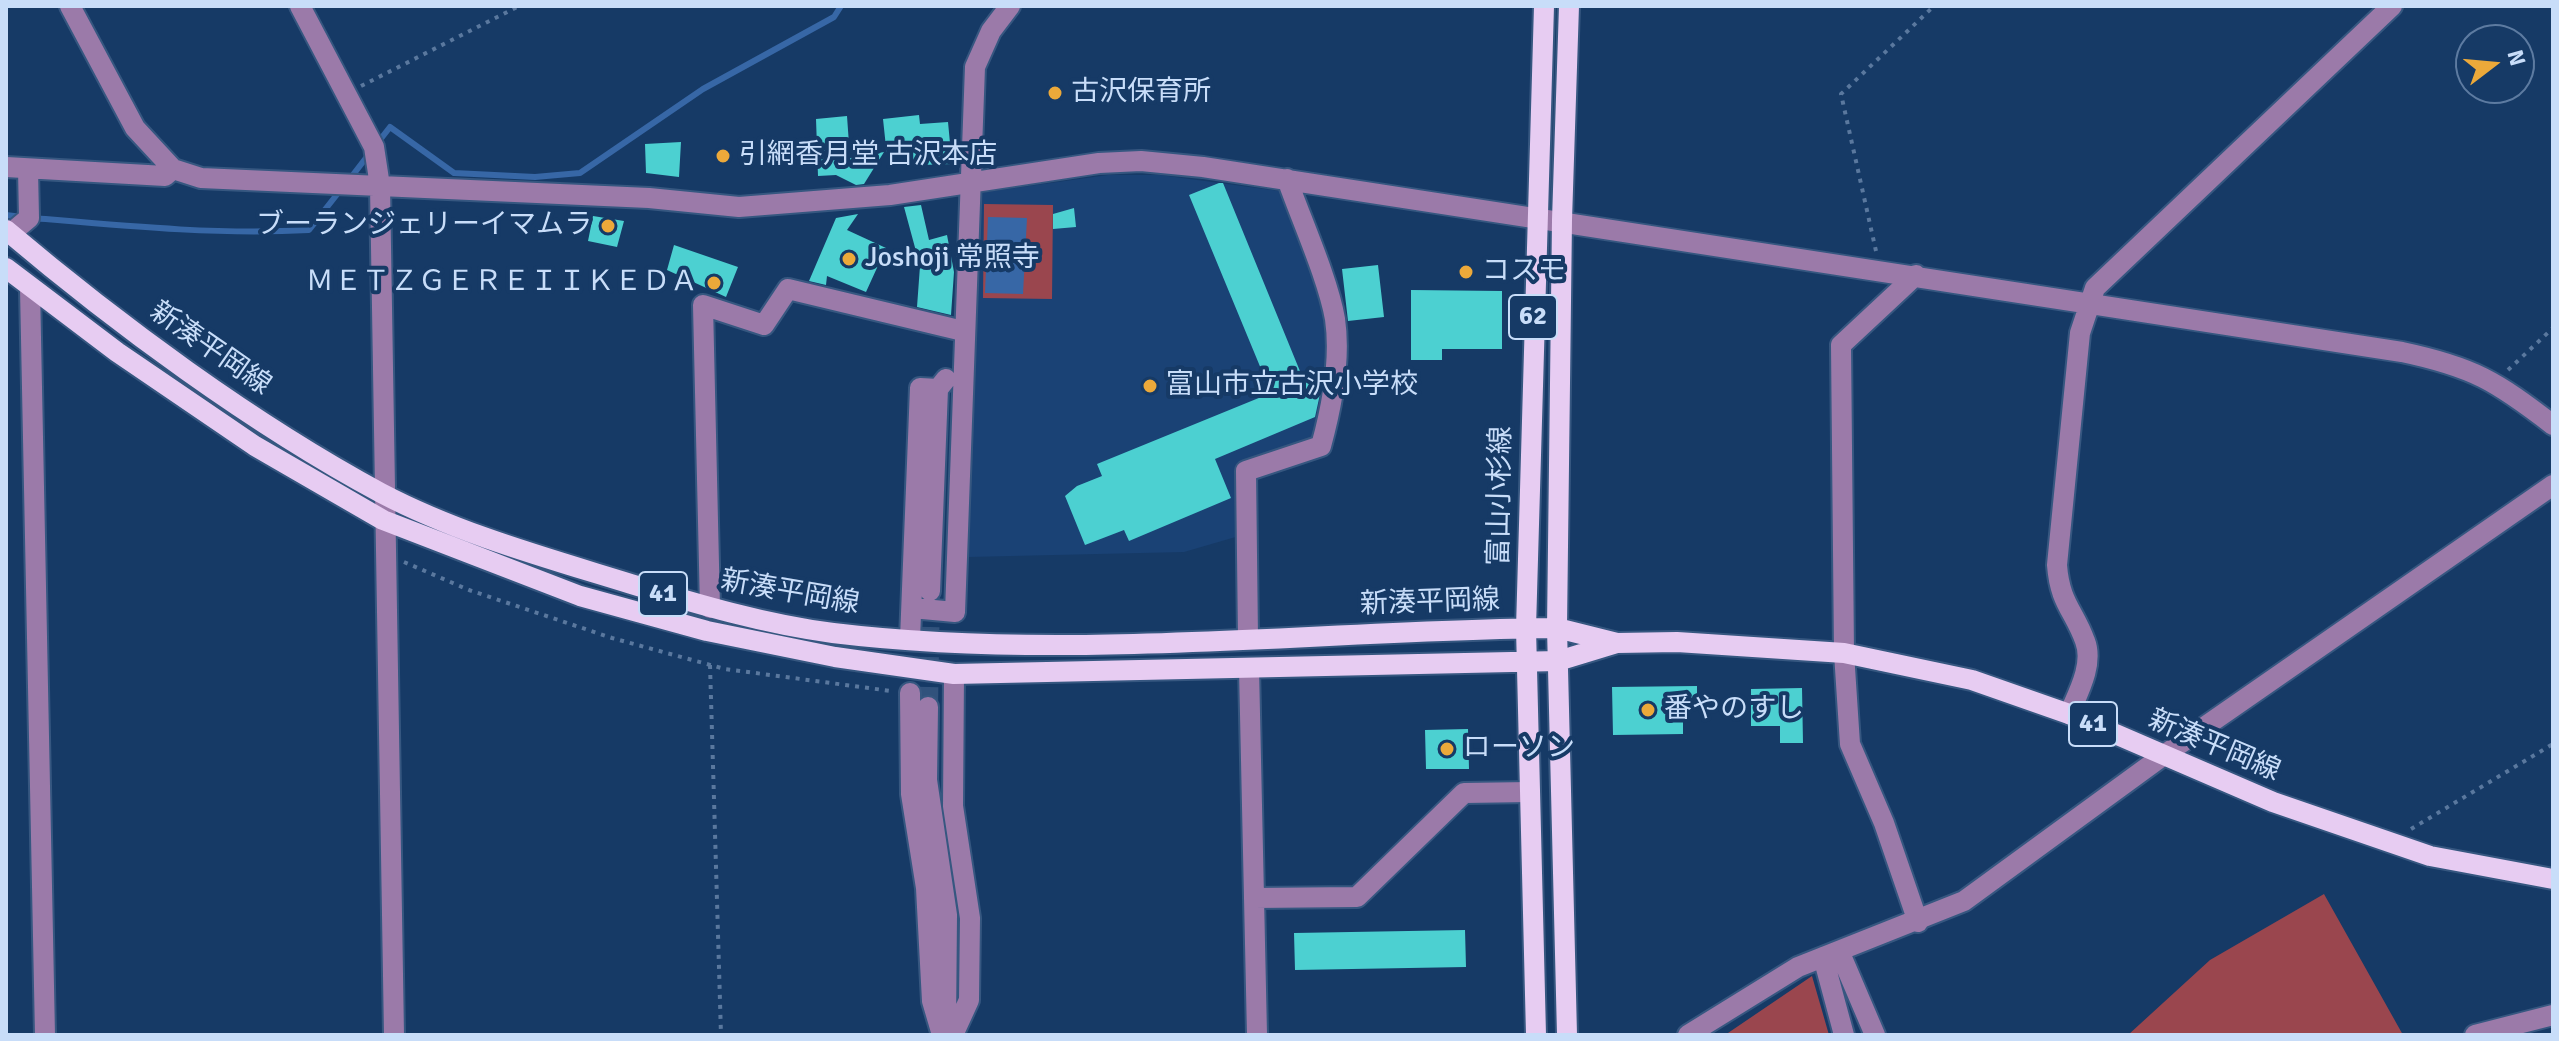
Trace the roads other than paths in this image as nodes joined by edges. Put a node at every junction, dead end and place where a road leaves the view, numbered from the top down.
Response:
1 (70, 6) edge
2 (300, 6) edge
3 (1010, 6) edge
4 (1544, 6) edge
5 (1569, 6) edge
6 (2392, 6) edge
7 (6, 167) edge
8 (28, 169) junction
9 (173, 169) junction
10 (1287, 179) junction
11 (970, 183) junction
12 (380, 186) junction
13 (1537, 216) junction
14 (1562, 220) junction
15 (8, 232) edge
16 (6, 268) edge
17 (1916, 275) junction
18 (30, 288) junction
19 (2089, 304) junction
20 (963, 331) junction
21 (962, 360) junction
22 (938, 389) junction
23 (2553, 425) edge
24 (2553, 485) edge
25 (383, 494) junction
26 (383, 520) junction
27 (930, 591) tunnel mouth
28 (710, 608) junction
29 (912, 608) junction
30 (1526, 628) junction
31 (1557, 628) junction
32 (1248, 638) junction
33 (910, 639) junction
34 (1617, 643) junction
35 (1844, 653) junction
36 (1526, 659) junction
37 (1558, 661) junction
38 (1249, 668) junction
39 (954, 674) junction
40 (910, 693) tunnel mouth
41 (928, 707) tunnel mouth
42 (2069, 714) junction
43 (2164, 755) junction
44 (1530, 792) junction
45 (2553, 879) edge
46 (1254, 898) junction
47 (1918, 922) junction
48 (1832, 955) junction
49 (2553, 1015) edge
50 (45, 1035) edge
51 (394, 1035) edge
52 (944, 1035) edge
53 (953, 1035) edge
54 (1257, 1035) edge
55 (1536, 1035) edge
56 (1567, 1035) edge
57 (1688, 1035) edge
58 (1844, 1035) edge
59 (1875, 1035) edge
60 (2475, 1035) edge

1 - 9 street
2 - 12 street
3 - 11 street
4 - 13 main road, 富山小杉線 / 62
5 - 14 main road, 富山小杉線 / 62
6 - 19 street
7 - 8 street
8 - 9 street
8 - 15 street
9 - 12 street
10 - 11 street
10 - 13 street
10 - 32 street
11 - 12 street
11 - 20 street
12 - 25 street
13 - 14 street
13 - 30 main road, 富山小杉線 / 62
14 - 17 street
14 - 31 main road, 富山小杉線 / 62
15 - 25 main road, 新湊平岡線 / 41
16 - 18 main road, 新湊平岡線 / 41
17 - 19 street
17 - 35 street
18 - 26 main road, 新湊平岡線 / 41
18 - 50 street
19 - 23 street
19 - 42 street
20 - 21 street
20 - 28 street
21 - 22 street
21 - 29 street
22 - 27 street
22 - 29 street
24 - 43 street
25 - 26 street
25 - 28 main road, 新湊平岡線 / 41
26 - 39 main road, 新湊平岡線 / 41
26 - 51 street
28 - 33 main road, 新湊平岡線 / 41
29 - 33 street
30 - 31 main road, 新湊平岡線 / 41
30 - 32 main road, 新湊平岡線 / 41
30 - 36 main road, 富山小杉線 / 62
31 - 34 main road, 新湊平岡線 / 41
31 - 37 main road, 富山小杉線 / 62
32 - 33 main road, 新湊平岡線 / 41
34 - 35 main road, 新湊平岡線 / 41
34 - 37 main road, 新湊平岡線 / 41
35 - 42 main road, 新湊平岡線 / 41
35 - 47 street
36 - 37 main road, 新湊平岡線 / 41
36 - 38 main road, 新湊平岡線 / 41
36 - 44 main road, 富山小杉線 / 62
37 - 56 main road, 富山小杉線 / 62
38 - 39 main road, 新湊平岡線 / 41
38 - 46 street
39 - 53 street
40 - 52 street
41 - 52 street
42 - 43 main road, 新湊平岡線 / 41
43 - 45 main road, 新湊平岡線 / 41
43 - 47 street
44 - 46 street
44 - 55 main road, 富山小杉線 / 62
46 - 54 street
47 - 48 street
48 - 57 street
48 - 58 street
48 - 59 street
49 - 60 street

